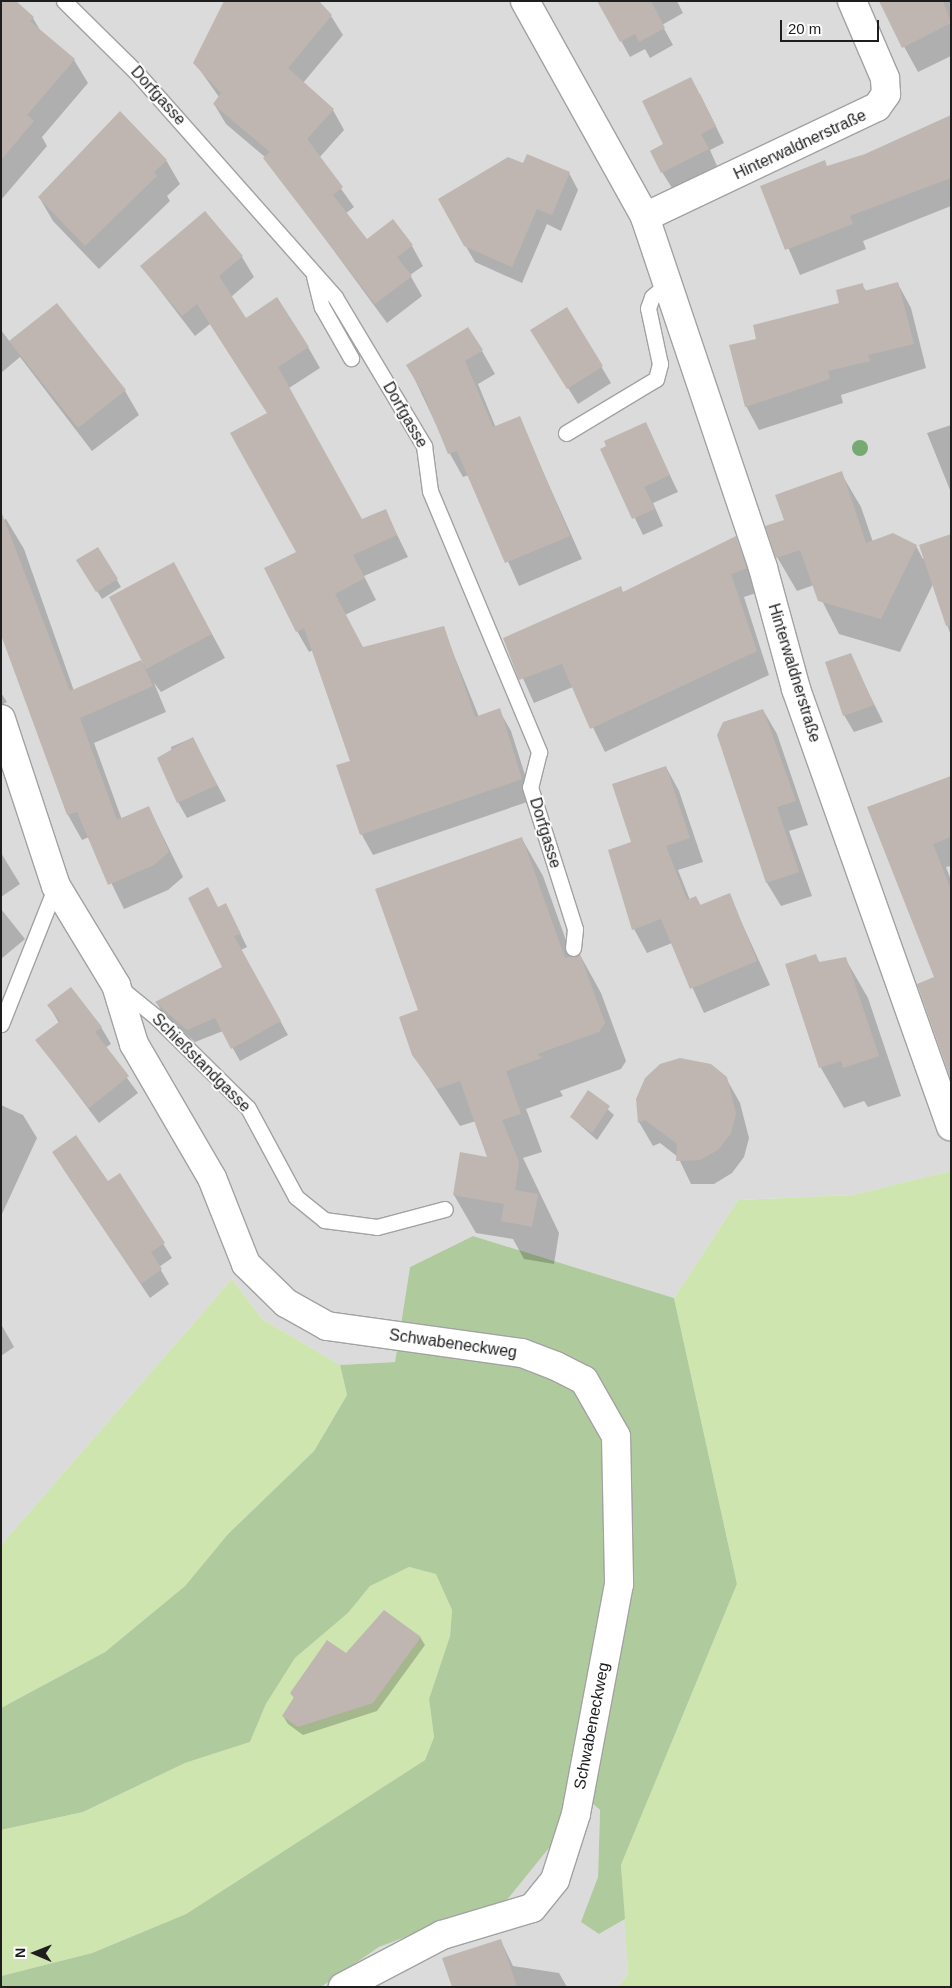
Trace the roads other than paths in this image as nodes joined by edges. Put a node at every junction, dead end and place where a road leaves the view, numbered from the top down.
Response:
1 (64, 1) edge
2 (524, 1) edge
3 (852, 1) edge
4 (645, 217) junction
5 (313, 272) junction
6 (667, 284) junction
7 (351, 358) dead end
8 (566, 434) dead end
9 (1, 719) edge
10 (56, 886) junction
11 (573, 948) dead end
12 (116, 985) junction
13 (1, 1024) edge
14 (951, 1126) edge
15 (445, 1209) dead end
16 (343, 1987) edge

1 - 5 lane, Dorfgasse
2 - 4 street, Hinterwaldnerstraße
3 - 4 street, Hinterwaldnerstraße
4 - 6 street, Hinterwaldnerstraße
5 - 7 lane
5 - 11 lane, Dorfgasse
6 - 8 lane
6 - 14 street, Hinterwaldnerstraße
9 - 10 street
10 - 12 street, Schwabeneckweg
10 - 13 lane
12 - 15 lane, Schießstandgasse
12 - 16 street, Schwabeneckweg

